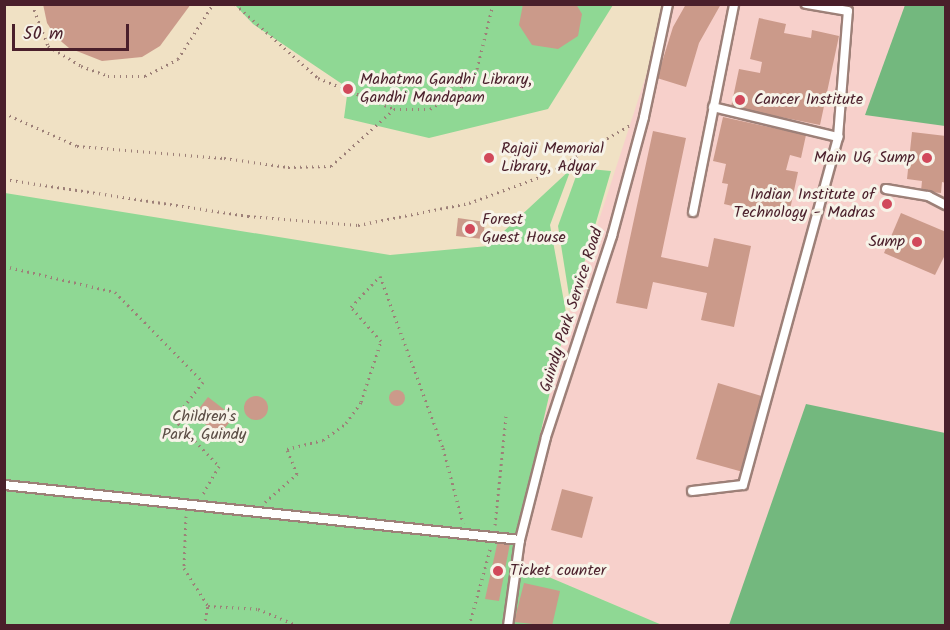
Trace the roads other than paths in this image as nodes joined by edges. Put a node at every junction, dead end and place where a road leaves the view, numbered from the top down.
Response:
1 (668, 4) edge
2 (734, 4) edge
3 (806, 4) edge
4 (713, 107) junction
5 (837, 137) junction
6 (886, 189) dead end
7 (945, 205) edge
8 (693, 212) dead end
9 (4, 485) edge
10 (692, 491) dead end
11 (520, 540) junction
12 (507, 626) edge

1 - 11 lane, Guindy Park Service Road
2 - 4 lane
3 - 5 lane
4 - 5 lane
4 - 8 lane
5 - 10 lane
6 - 7 lane
9 - 11 lane
11 - 12 lane, Guindy Park Service Road

